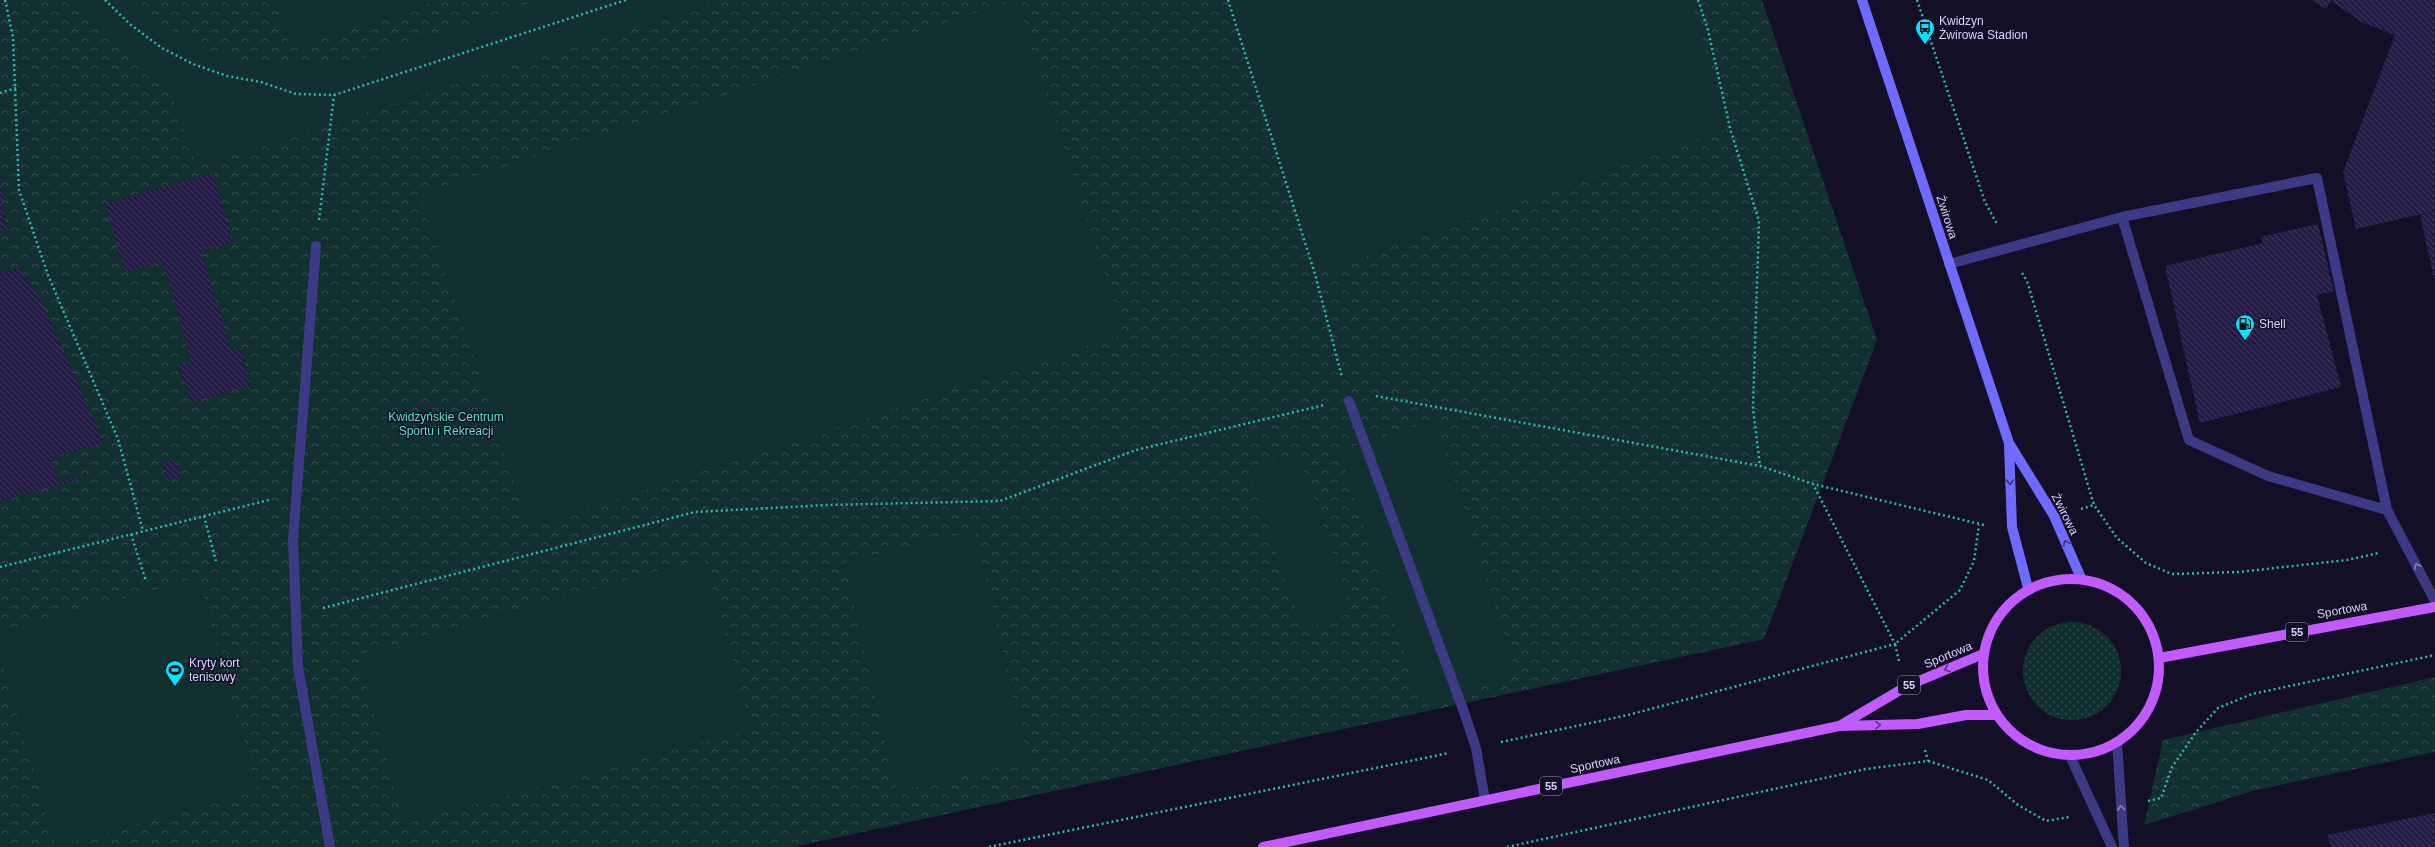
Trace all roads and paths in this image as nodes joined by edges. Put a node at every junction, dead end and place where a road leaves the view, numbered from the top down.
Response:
1 (5, 0) edge
2 (105, 0) edge
3 (626, 0) edge
4 (1228, 0) edge
5 (1698, 0) edge
6 (1862, 0) edge
7 (16, 88) junction
8 (0, 93) edge
9 (334, 95) junction
10 (2122, 217) junction
11 (316, 246) joint
12 (1949, 264) junction
13 (1349, 401) junction
14 (2009, 442) junction
15 (1760, 466) junction
16 (1813, 484) junction
17 (297, 494) junction
18 (2094, 506) dead end
19 (2387, 510) junction
20 (204, 516) junction
21 (143, 531) junction
22 (131, 534) junction
23 (2407, 548) junction
24 (216, 561) dead end
25 (0, 567) edge
26 (2081, 578) junction
27 (146, 581) dead end
28 (2028, 588) junction
29 (2435, 601) edge
30 (2435, 607) edge
31 (296, 615) junction
32 (1895, 644) junction
33 (1983, 654) junction
34 (2435, 655) edge
35 (2159, 658) junction
36 (2252, 694) dead end
37 (1996, 715) junction
38 (1839, 726) junction
39 (2117, 743) junction
40 (1476, 748) junction
41 (2070, 756) junction
42 (1928, 761) dead end
43 (1485, 800) junction
44 (330, 847) edge
45 (989, 847) edge
46 (1263, 847) edge
47 (1507, 847) edge
48 (2112, 847) edge
49 (2124, 847) edge

1 - 7 path
2 - 9 path
3 - 9 path
4 - 13 path
5 - 15 path
6 - 12 street, Żwirowa
7 - 8 path
7 - 21 path
9 - 11 path
10 - 12 street
10 - 19 street
10 - 19 street
11 - 17 street
12 - 14 street, Żwirowa
13 - 15 path
13 - 31 path
13 - 40 street
26 -> 14 street, Żwirowa
14 -> 28 street, Żwirowa
15 - 16 path
16 - 32 path
16 - 32 path
17 - 20 path
17 - 31 street
18 - 23 path
19 - 23 street
20 - 21 path
20 - 24 path
21 - 22 path
22 - 25 path
22 - 27 path
29 -> 23 street
26 - 28 main road
26 - 35 main road
28 - 33 main road
30 - 35 main road, Sportowa / 55
31 - 44 street
32 - 40 path
33 - 37 main road
33 -> 38 main road, Sportowa / 55
34 - 36 path
35 - 39 main road
38 -> 37 main road, Sportowa / 55
37 - 41 main road
38 - 43 main road, Sportowa / 55
39 - 41 main road
49 -> 39 street
40 - 43 street
40 - 45 path
41 - 48 street
42 - 47 path
43 - 46 main road, Sportowa / 55

